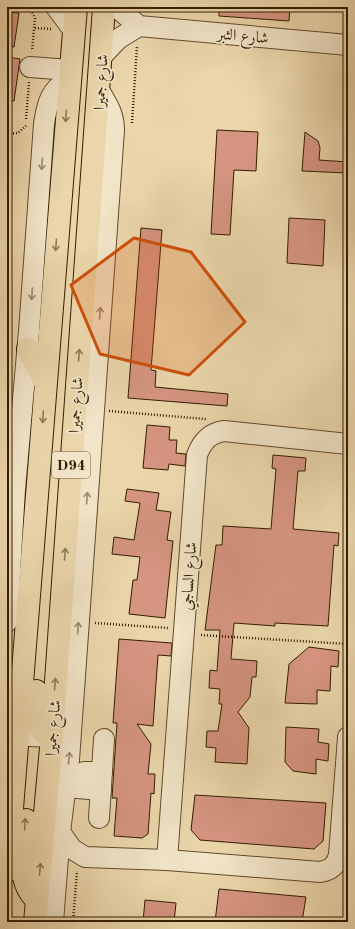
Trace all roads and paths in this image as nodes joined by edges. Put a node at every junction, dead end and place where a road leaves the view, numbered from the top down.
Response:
1 (56, 7) edge
2 (76, 7) edge
3 (104, 7) edge
4 (116, 7) edge
5 (139, 26) junction
6 (74, 31) junction
7 (348, 45) edge
8 (102, 56) junction
9 (30, 67) dead end
10 (70, 74) junction
11 (99, 90) junction
12 (28, 349) junction
13 (45, 382) junction
14 (93, 409) junction
15 (217, 432) junction
16 (348, 444) edge
17 (33, 561) junction
18 (9, 562) edge
19 (78, 621) junction
20 (7, 622) edge
21 (184, 631) junction
22 (348, 644) edge
23 (26, 653) junction
24 (7, 676) edge
25 (28, 728) edge
26 (348, 737) edge
27 (104, 739) dead end
28 (96, 778) junction
29 (66, 787) junction
30 (9, 806) edge
31 (99, 818) dead end
32 (60, 832) junction
33 (85, 857) junction
34 (168, 860) junction
35 (7, 871) edge
36 (57, 875) junction
37 (348, 905) edge
38 (35, 922) edge
39 (54, 922) edge
40 (345, 922) edge

1 - 6 street
2 - 6 main road, شارع جميرا / D94
3 - 8 main road, شارع جميرا / D94
4 - 5 street
5 - 7 street, شارع الثبر
5 - 8 street
6 - 10 main road, شارع جميرا / D94
8 - 11 main road, شارع جميرا / D94
9 - 10 street
10 -> 12 street
10 -> 13 main road, شارع جميرا / D94
14 -> 11 street
25 -> 11 main road, شارع جميرا / D94
12 - 13 main road
12 - 18 street
13 -> 17 main road, شارع جميرا / D94
14 - 15 path
19 -> 14 street
15 - 16 street
15 - 21 street, شارع الساجي
17 - 23 main road, شارع جميرا / D94
17 - 25 main road
18 - 20 street
19 - 21 path
29 -> 19 street
21 - 22 path
21 - 34 street, شارع الساجي
23 - 24 main road
23 - 25 main road, شارع جميرا / D94
25 - 30 main road, شارع جميرا / D94
38 -> 25 main road, شارع جميرا / D94
26 - 34 street
27 - 28 street
28 - 29 street
28 - 31 street
29 - 32 street
30 -> 35 main road, شارع جميرا / D94
32 - 33 street
32 - 36 street
33 - 34 street
33 - 36 street
36 - 39 street
37 - 40 path

